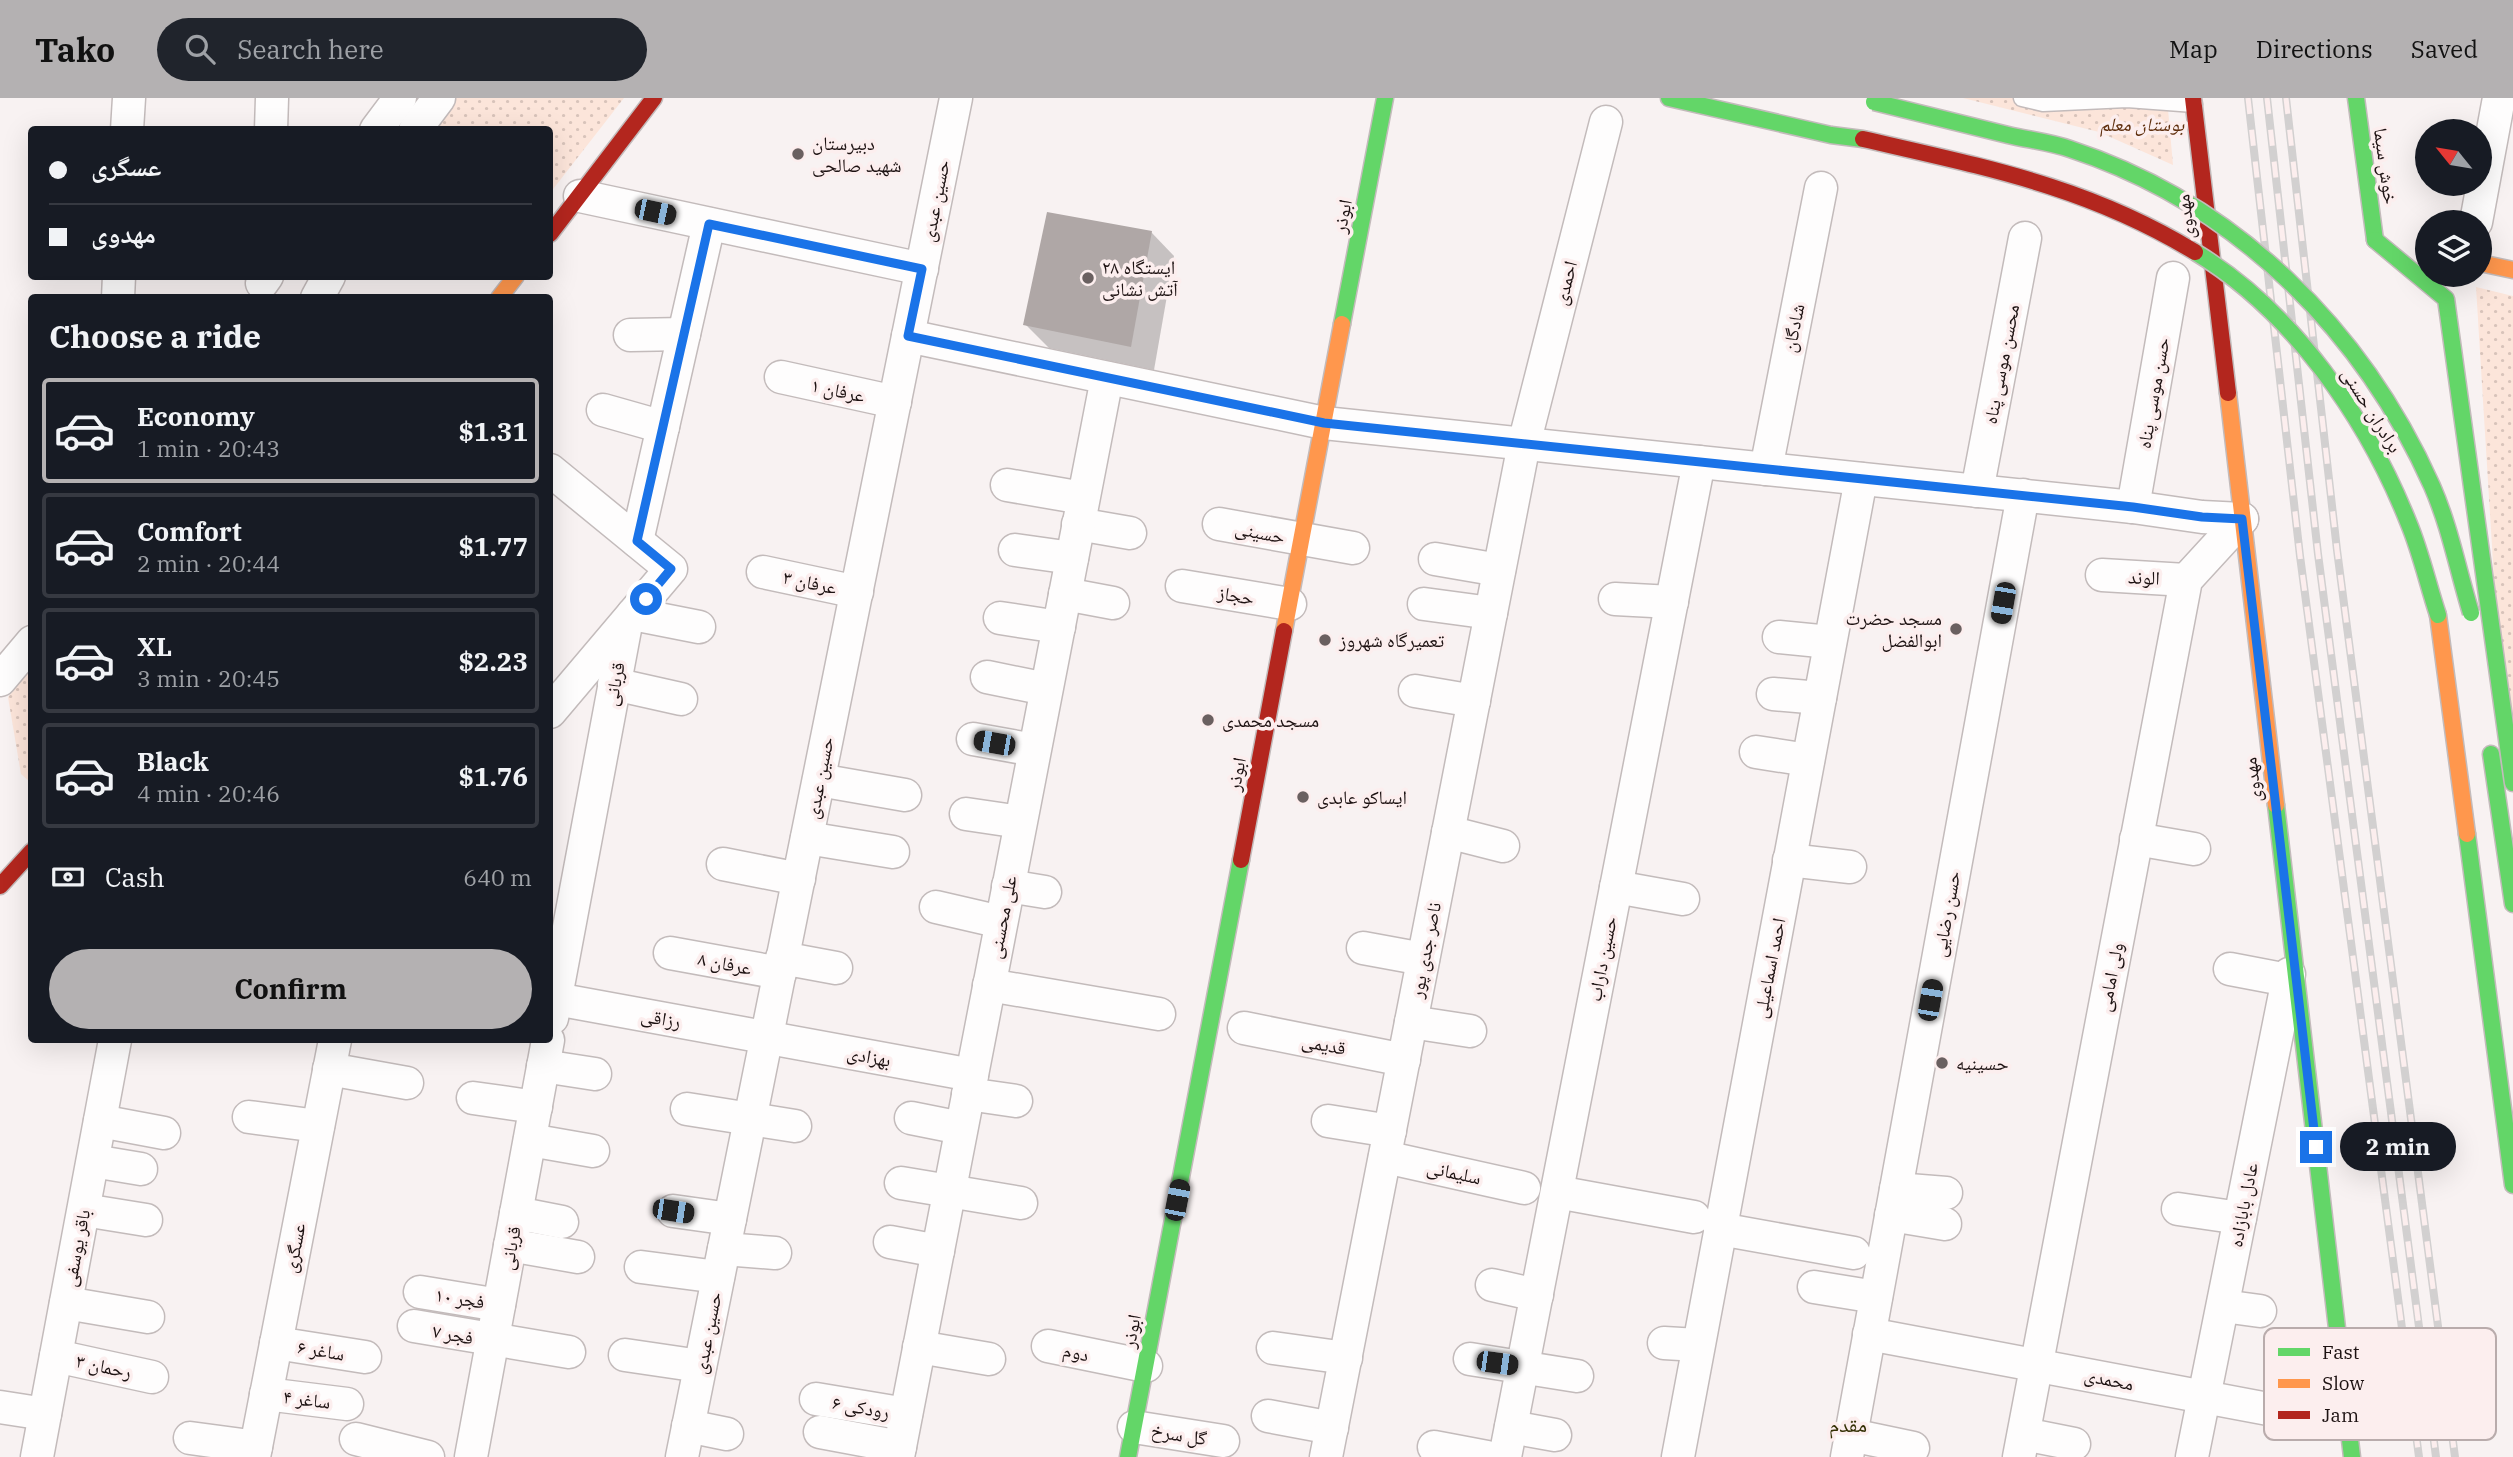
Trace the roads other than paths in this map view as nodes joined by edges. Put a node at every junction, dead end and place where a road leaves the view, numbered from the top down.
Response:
1 (129, 98) edge
2 (272, 98) edge
3 (400, 98) edge
4 (439, 98) edge
5 (654, 98) edge
6 (956, 98) edge
7 (1385, 98) edge
8 (1669, 98) edge
9 (1857, 98) edge
10 (2022, 98) edge
11 (2356, 98) edge
12 (2499, 98) edge
13 (2193, 101) edge
14 (1606, 122) dead end
15 (127, 126) edge
16 (271, 126) edge
17 (379, 126) edge
18 (418, 126) edge
19 (1821, 188) dead end
20 (580, 196) junction
21 (2478, 210) edge
22 (709, 224) junction
23 (553, 230) edge
24 (2025, 238) dead end
25 (2375, 240) junction
26 (2414, 249) dead end
27 (2492, 266) edge
28 (922, 269) junction
29 (2513, 270) edge
30 (2173, 278) dead end
31 (513, 280) edge
32 (502, 294) edge
33 (684, 334) junction
34 (630, 335) dead end
35 (908, 336) junction
36 (781, 377) dead end
37 (1107, 377) junction
38 (895, 402) junction
39 (603, 410) dead end
40 (1324, 423) junction
41 (663, 427) junction
42 (1524, 444) junction
43 (1699, 462) junction
44 (1766, 469) junction
45 (553, 472) edge
46 (1861, 479) junction
47 (1007, 485) dead end
48 (1978, 491) junction
49 (2022, 495) junction
50 (2133, 507) junction
51 (1081, 511) junction
52 (2242, 519) junction
53 (1219, 524) dead end
54 (1130, 533) dead end
55 (1302, 540) junction
56 (637, 541) junction
57 (1353, 548) dead end
58 (1015, 550) dead end
59 (1072, 558) junction
60 (1435, 559) dead end
61 (1499, 570) junction
62 (763, 572) dead end
63 (2102, 575) dead end
64 (2186, 580) junction
65 (1182, 586) dead end
66 (857, 592) junction
67 (1065, 594) junction
68 (1615, 599) dead end
69 (1672, 602) junction
70 (1113, 603) dead end
71 (1290, 604) junction
72 (1424, 604) dead end
73 (1491, 613) junction
74 (1000, 618) dead end
75 (629, 619) junction
76 (2472, 620) dead end
77 (699, 627) dead end
78 (1059, 627) junction
79 (1779, 638) dead end
80 (1830, 642) junction
81 (28, 647) edge
82 (987, 677) dead end
83 (0, 680) edge
84 (614, 684) junction
85 (1046, 689) junction
86 (1415, 691) dead end
87 (1773, 694) dead end
88 (1820, 698) junction
89 (681, 699) dead end
90 (1474, 701) junction
91 (553, 708) edge
92 (2488, 732) dead end
93 (974, 739) dead end
94 (1034, 750) junction
95 (1756, 752) dead end
96 (1808, 760) junction
97 (818, 780) junction
98 (2513, 783) edge
99 (905, 795) dead end
100 (966, 814) dead end
101 (1020, 822) junction
102 (1448, 832) junction
103 (807, 838) junction
104 (2136, 839) junction
105 (1503, 846) dead end
106 (2194, 849) dead end
107 (893, 852) dead end
108 (28, 855) edge
109 (1789, 860) junction
110 (723, 864) dead end
111 (1850, 867) dead end
112 (799, 879) junction
113 (0, 886) edge
114 (1008, 887) junction
115 (1616, 887) junction
116 (1045, 892) dead end
117 (1683, 899) dead end
118 (2513, 904) edge
119 (936, 907) dead end
120 (1001, 922) junction
121 (559, 928) edge
122 (1363, 948) dead end
123 (670, 953) dead end
124 (1423, 959) junction
125 (781, 966) junction
126 (2290, 966) junction
127 (836, 968) dead end
128 (2230, 969) dead end
129 (989, 985) junction
130 (556, 999) junction
131 (1160, 1014) dead end
132 (553, 1016) edge
133 (1411, 1023) junction
134 (1244, 1028) dead end
135 (1469, 1031) dead end
136 (767, 1037) junction
137 (114, 1043) edge
138 (546, 1053) edge
139 (332, 1054) edge
140 (1404, 1060) junction
141 (595, 1074) dead end
142 (407, 1083) dead end
143 (970, 1085) junction
144 (473, 1098) dead end
145 (1016, 1101) dead end
146 (536, 1107) junction
147 (687, 1109) dead end
148 (249, 1117) dead end
149 (750, 1118) junction
150 (911, 1118) dead end
151 (100, 1121) junction
152 (1328, 1121) dead end
153 (318, 1126) junction
154 (795, 1126) dead end
155 (961, 1128) junction
156 (164, 1133) dead end
157 (530, 1140) junction
158 (1387, 1144) junction
159 (593, 1151) dead end
160 (93, 1161) junction
161 (141, 1169) dead end
162 (901, 1183) dead end
163 (2513, 1185) edge
164 (1524, 1188) dead end
165 (949, 1192) junction
166 (1557, 1192) junction
167 (1894, 1202) junction
168 (1021, 1203) dead end
169 (1945, 1208) dead end
170 (2178, 1209) dead end
171 (83, 1210) junction
172 (673, 1211) dead end
173 (516, 1213) junction
174 (2240, 1218) junction
175 (146, 1220) dead end
176 (562, 1222) dead end
177 (1707, 1223) junction
178 (890, 1242) dead end
179 (510, 1245) junction
180 (724, 1248) junction
181 (937, 1251) junction
182 (775, 1253) dead end
183 (1854, 1253) dead end
184 (578, 1257) dead end
185 (641, 1267) dead end
186 (1492, 1285) dead end
187 (1814, 1287) dead end
188 (420, 1292) dead end
189 (1537, 1295) junction
190 (1876, 1297) junction
191 (66, 1303) junction
192 (499, 1305) junction
193 (2222, 1306) junction
194 (2260, 1311) dead end
195 (148, 1317) dead end
196 (414, 1326) dead end
197 (2336, 1328) edge
198 (1869, 1335) junction
199 (492, 1342) junction
200 (276, 1343) junction
201 (1664, 1343) dead end
202 (1699, 1345) junction
203 (1048, 1346) dead end
204 (919, 1347) junction
205 (1273, 1348) dead end
206 (569, 1352) dead end
207 (625, 1355) dead end
208 (56, 1356) junction
209 (365, 1357) dead end
210 (1346, 1358) junction
211 (989, 1359) dead end
212 (1471, 1359) dead end
213 (700, 1366) junction
214 (1146, 1366) junction
215 (1523, 1366) junction
216 (2037, 1366) junction
217 (1577, 1376) dead end
218 (152, 1377) dead end
219 (266, 1394) junction
220 (2204, 1397) junction
221 (816, 1399) dead end
222 (347, 1404) dead end
223 (0, 1407) edge
224 (2264, 1408) edge
225 (46, 1413) junction
226 (906, 1415) junction
227 (1268, 1416) dead end
228 (688, 1426) junction
229 (820, 1432) dead end
230 (727, 1434) dead end
231 (1555, 1435) dead end
232 (190, 1438) dead end
233 (356, 1439) dead end
234 (1223, 1441) dead end
235 (1131, 1442) edge
236 (1508, 1442) edge
237 (1329, 1443) edge
238 (2074, 1444) dead end
239 (1849, 1446) edge
240 (2022, 1446) edge
241 (1434, 1447) dead end
242 (1913, 1448) dead end
243 (255, 1452) edge
244 (899, 1452) edge
245 (37, 1457) edge
246 (428, 1457) edge
247 (471, 1457) edge
248 (682, 1457) edge
249 (1487, 1457) edge
250 (1678, 1457) edge
251 (2192, 1457) edge

1 - 15 street
2 - 16 street
3 - 17 street
4 - 18 street
5 - 20 main road
6 - 28 street, حسین عبدی
7 - 40 main road, ابوذر
8 - 163 main road, برادران حسنی, bridge
9 - 76 main road, برادران حسنی, bridge
10 - 13 lane
11 - 25 main road, خوش سیما
12 - 21 street
13 - 52 main road, مهدوی
14 - 42 street, احمدی
19 - 44 street, شادگان
20 - 22 street
20 - 23 main road
22 - 28 street
22 - 33 street
24 - 48 street, محسن موسی پناه
25 - 26 main road
25 - 98 main road
27 - 29 main road
28 - 35 street, حسین عبدی
30 - 50 street, حسن موسی پناه
31 - 32 main road
33 - 34 street
33 - 41 street
35 - 37 street
35 - 38 street, حسین عبدی
36 - 38 street, عرفان ۱
37 - 40 street
37 - 51 street, علی محسنی
38 - 66 street, حسین عبدی
39 - 41 street
40 - 42 street
40 - 55 main road, ابوذر
41 - 56 street
42 - 43 street
42 - 61 street, ناصر جدی پور
43 - 44 street
43 - 69 street, حسین داراب
44 - 46 street
45 - 56 street
46 - 48 street
46 - 80 street, احمد اسماعیلی
47 - 51 street
48 - 49 street
49 - 50 street
49 - 167 street, حسن رضایی
50 - 52 street
51 - 54 street
51 - 59 street, علی محسنی
52 - 64 street
52 - 126 main road, مهدوی
53 - 55 street, حسینی
55 - 57 street, حسینی
55 - 71 main road, ابوذر
56 - 75 street
58 - 59 street
59 - 67 street, علی محسنی
60 - 61 street
61 - 73 street, ناصر جدی پور
62 - 66 street, عرفان ۳
63 - 64 street, الوند
64 - 104 street, ولی امامی
65 - 71 street, حجاز
66 - 97 street, حسین عبدی
67 - 70 street
67 - 78 street, علی محسنی
68 - 69 street
69 - 115 street, حسین داراب
71 - 214 main road, ابوذر
72 - 73 street
73 - 90 street, ناصر جدی پور
74 - 78 street
75 - 77 street
75 - 84 street, قربانی
75 - 91 street
78 - 85 street, علی محسنی
79 - 80 street
80 - 88 street, احمد اسماعیلی
81 - 83 street
82 - 85 street
84 - 89 street
84 - 121 street, قربانی
85 - 94 street, علی محسنی
86 - 90 street
87 - 88 street
88 - 96 street, احمد اسماعیلی
90 - 102 street, ناصر جدی پور
92 - 118 main road
93 - 94 street
94 - 101 street, علی محسنی
95 - 96 street
96 - 109 street, احمد اسماعیلی
97 - 99 street
97 - 103 street, حسین عبدی
100 - 101 street
101 - 114 street, علی محسنی
102 - 105 street
102 - 124 street, ناصر جدی پور
103 - 107 street
103 - 112 street, حسین عبدی
104 - 106 street
104 - 216 street, ولی امامی
108 - 113 main road
109 - 111 street
109 - 177 street, احمد اسماعیلی
110 - 112 street
112 - 125 street, حسین عبدی
114 - 116 street
114 - 120 street, علی محسنی
115 - 117 street
115 - 166 street, حسین داراب
119 - 120 street
120 - 129 street, علی محسنی
121 - 130 street, قربانی
122 - 124 street
123 - 125 street, عرفان ۸
124 - 133 street, ناصر جدی پور
125 - 127 street, عرفان ۸
125 - 136 street, حسین عبدی
126 - 128 street
126 - 174 street, عادل بابازاده
126 - 197 main road, مهدوی
129 - 131 street
129 - 143 street, علی محسنی
130 - 132 street, قربانی
130 - 136 street, رزاقی
133 - 135 street
133 - 140 street, ناصر جدی پور
134 - 140 street, قدیمی
136 - 143 street, بهزادی
136 - 149 street, حسین عبدی
137 - 151 street, باقر یوسفی
138 - 141 street
138 - 146 street, قربانی
139 - 142 street
139 - 153 street, عسگری
140 - 158 street, ناصر جدی پور
143 - 145 street, بهزادی
143 - 155 street, علی محسنی
144 - 146 street
146 - 157 street, قربانی
147 - 149 street
148 - 153 street
149 - 154 street
149 - 180 street, حسین عبدی
150 - 155 street
151 - 156 street
151 - 160 street, باقر یوسفی
152 - 158 street, سلیمانی
153 - 200 street, عسگری
155 - 165 street, علی محسنی
157 - 159 street
157 - 173 street, قربانی
158 - 164 street, سلیمانی
158 - 210 street, ناصر جدی پور
160 - 161 street
160 - 171 street, باقر یوسفی
162 - 165 street
165 - 168 street
165 - 181 street, علی محسنی
166 - 177 street
166 - 189 street, حسین داراب
167 - 169 street
167 - 190 street, حسن رضایی
170 - 174 street
171 - 175 street
171 - 191 street, باقر یوسفی
172 - 180 street
173 - 176 street
173 - 179 street, قربانی
174 - 193 street, عادل بابازاده
177 - 183 street
177 - 202 street, احمد اسماعیلی
178 - 181 street
179 - 184 street
179 - 192 street, قربانی
180 - 182 street
180 - 185 street
180 - 213 street, حسین عبدی
181 - 204 street, علی محسنی
186 - 189 street
187 - 190 street
188 - 192 street, فجر ۱۰
189 - 215 street, حسین داراب
190 - 198 street, حسن رضایی
191 - 195 street
191 - 208 street, باقر یوسفی
192 - 199 street, قربانی
193 - 194 street
193 - 220 street, عادل بابازاده
196 - 199 street, فجر ۷
198 - 216 street, محمدی
198 - 239 street, حسن رضایی
199 - 206 street, فجر ۷
199 - 247 street, قربانی
200 - 209 street, ساغر ۶
200 - 219 street, عسگری
201 - 202 street
202 - 250 street, احمد اسماعیلی
203 - 214 street, دوم
204 - 211 street
204 - 226 street, علی محسنی
205 - 210 street
207 - 213 street
208 - 218 street, رحمان ۳
208 - 225 street, باقر یوسفی
210 - 237 street, ناصر جدی پور
212 - 215 street
213 - 228 street, حسین عبدی
214 - 235 main road, ابوذر
215 - 217 street
215 - 236 street, حسین داراب
216 - 220 street, محمدی
216 - 240 street, ولی امامی
219 - 222 street, ساغر ۴
219 - 243 street, عسگری
220 - 224 street, محمدی
220 - 251 street, عادل بابازاده
221 - 226 street, رودکی ۶
223 - 225 street
225 - 245 street, باقر یوسفی
226 - 244 street, علی محسنی
227 - 237 street
228 - 230 street
228 - 248 street, حسین عبدی
229 - 244 street, رودکی ۶
231 - 236 street
232 - 243 street
233 - 246 street
234 - 235 street, گل سرخ
238 - 240 street
239 - 242 street
241 - 249 street

